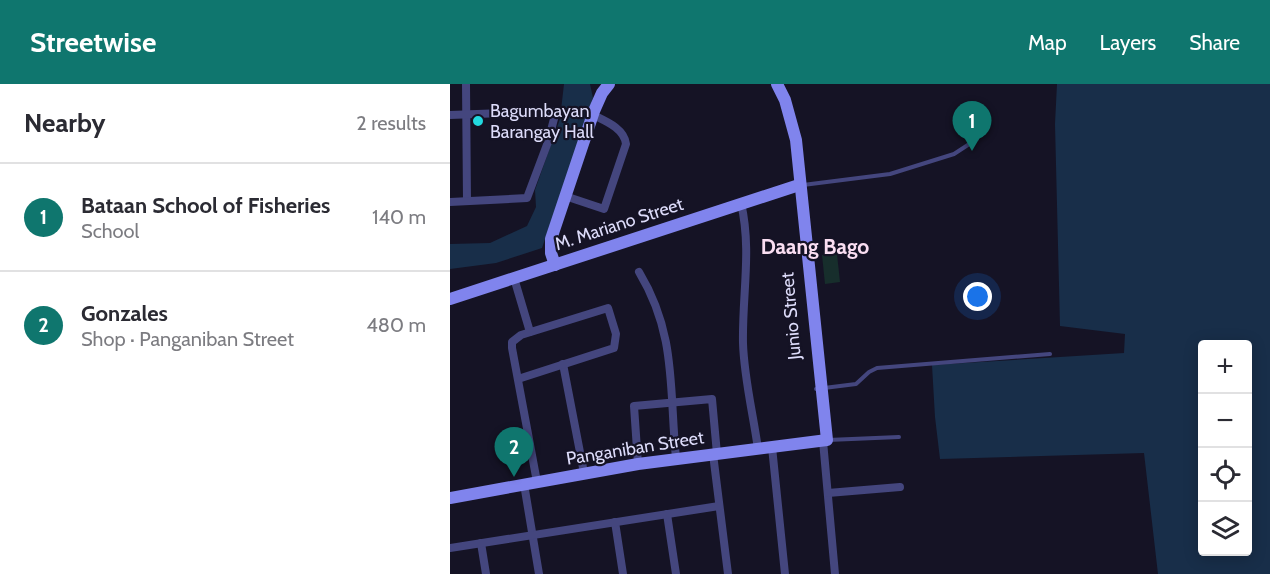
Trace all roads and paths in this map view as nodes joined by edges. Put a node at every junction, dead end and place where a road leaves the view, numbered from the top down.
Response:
1 (466, 84) edge
2 (609, 84) edge
3 (772, 84) edge
4 (777, 84) edge
5 (467, 114) junction
6 (450, 115) edge
7 (593, 115) junction
8 (977, 139) dead end
9 (798, 185) junction
10 (565, 196) junction
11 (467, 201) junction
12 (450, 202) edge
13 (741, 203) junction
14 (555, 265) junction
15 (639, 272) dead end
16 (514, 278) junction
17 (450, 299) edge
18 (530, 332) junction
19 (1050, 354) dead end
20 (563, 364) junction
21 (518, 379) junction
22 (818, 388) junction
23 (673, 402) junction
24 (899, 437) dead end
25 (825, 440) junction
26 (772, 447) junction
27 (758, 449) junction
28 (715, 454) junction
29 (676, 458) junction
30 (638, 464) junction
31 (584, 473) junction
32 (537, 482) junction
33 (524, 484) junction
34 (900, 487) dead end
35 (828, 494) junction
36 (450, 498) edge
37 (719, 506) junction
38 (667, 514) junction
39 (615, 522) junction
40 (532, 535) junction
41 (481, 543) junction
42 (450, 548) edge
43 (486, 574) edge
44 (539, 574) edge
45 (623, 574) edge
46 (676, 574) edge
47 (728, 574) edge
48 (785, 574) edge
49 (835, 574) edge

1 - 5 street
2 - 7 street
3 - 9 street, Junio Street
4 - 9 street, Junio Street
5 - 6 street
5 - 11 street
5 - 11 street
7 - 10 street
7 - 10 street
8 - 9 lane
9 - 13 street, M. Mariano Street
9 - 22 street, Junio Street
10 - 14 street
11 - 12 street
13 - 14 street, M. Mariano Street
13 - 27 street
14 - 16 street, M. Mariano Street
15 - 23 street
16 - 17 street, M. Mariano Street
16 - 18 street
18 - 20 street
18 - 21 street
19 - 22 lane
20 - 21 street
20 - 31 street
21 - 32 street
22 - 25 street, Junio Street
23 - 28 street
23 - 29 street
23 - 30 street
24 - 25 lane
25 - 26 street, Panganiban Street
25 - 35 street
26 - 27 street, Panganiban Street
26 - 48 street
27 - 28 street, Panganiban Street
28 - 29 street, Panganiban Street
28 - 37 street
29 - 30 street, Panganiban Street
30 - 31 street, Panganiban Street
31 - 32 street, Panganiban Street
32 - 33 street, Panganiban Street
33 - 36 street, Panganiban Street
33 - 40 street
34 - 35 street
35 - 49 street
37 - 38 street
37 - 47 street
38 - 39 street
38 - 46 street
39 - 40 street
39 - 45 street
40 - 41 street
40 - 44 street
41 - 42 street
41 - 43 street

